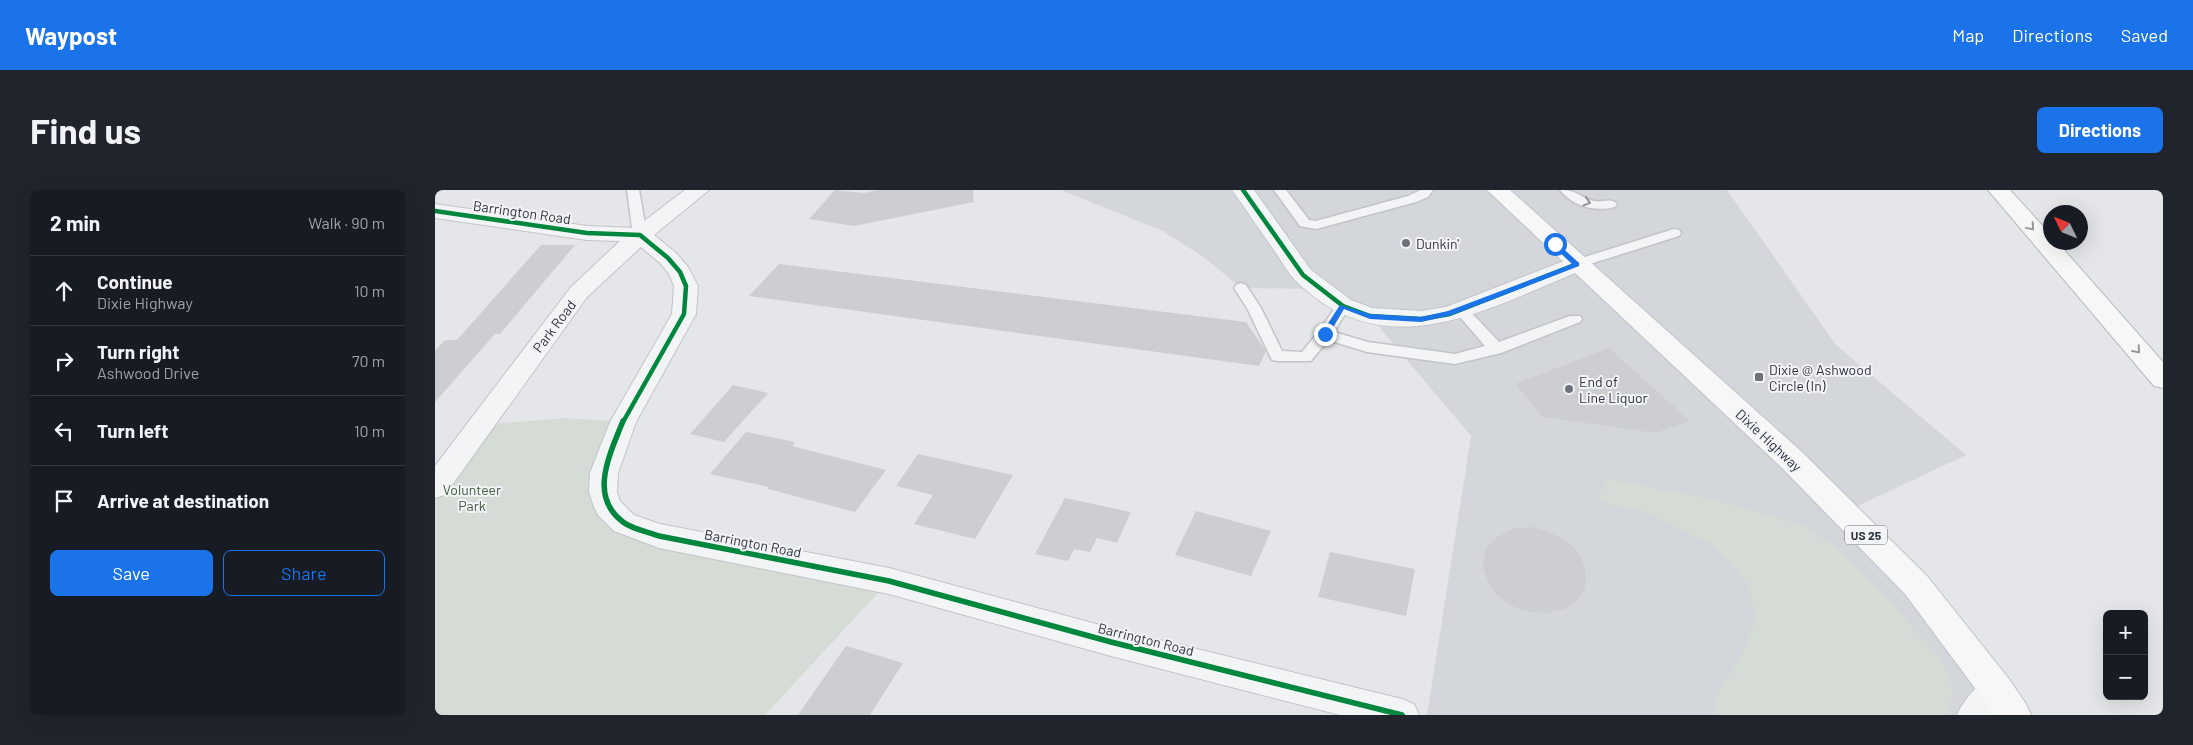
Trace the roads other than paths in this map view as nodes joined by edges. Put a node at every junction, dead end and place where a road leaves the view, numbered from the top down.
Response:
1 (633, 190) edge
2 (698, 190) edge
3 (1243, 190) edge
4 (1280, 190) edge
5 (1427, 190) edge
6 (1498, 190) edge
7 (1566, 190) edge
8 (1999, 190) edge
9 (1611, 204) dead end
10 (435, 211) edge
11 (1674, 233) dead end
12 (640, 235) junction
13 (1577, 264) junction
14 (1241, 288) dead end
15 (1343, 306) junction
16 (1460, 309) junction
17 (1575, 319) dead end
18 (1256, 321) junction
19 (1325, 334) junction
20 (1496, 349) junction
21 (1274, 350) junction
22 (2163, 379) edge
23 (435, 487) edge
24 (2005, 702) edge
25 (1402, 715) edge
26 (1974, 715) edge

1 - 12 lane
2 - 12 street, Park Road
3 - 15 street
4 - 5 lane
6 - 13 main road, Dixie Highway / US 25
7 -> 9 lane
8 -> 22 main road
10 - 12 street, Barrington Road
11 - 13 lane
12 - 23 street, Park Road
12 - 25 street, Barrington Road
13 - 16 street
13 - 24 main road, Dixie Highway / US 25
14 - 18 lane
15 - 16 street
15 - 19 lane
16 - 20 lane
17 - 20 lane
18 - 21 lane
18 - 21 lane
19 - 20 lane
19 - 21 lane
24 - 26 street

